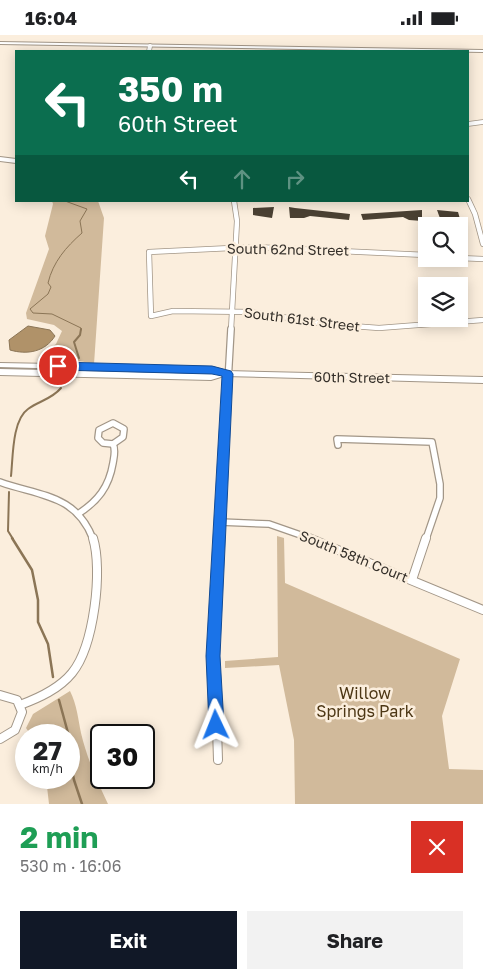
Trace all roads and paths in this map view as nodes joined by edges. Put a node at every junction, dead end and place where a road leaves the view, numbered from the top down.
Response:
1 (0, 39) edge
2 (0, 43) edge
3 (483, 47) edge
4 (153, 48) edge
5 (365, 48) edge
6 (374, 49) edge
7 (428, 50) edge
8 (469, 51) edge
9 (483, 51) edge
10 (483, 122) edge
11 (469, 124) edge
12 (0, 159) edge
13 (15, 161) edge
14 (469, 201) edge
15 (234, 202) edge
16 (483, 244) edge
17 (235, 248) junction
18 (418, 255) edge
19 (468, 258) edge
20 (483, 259) edge
21 (231, 311) junction
22 (151, 316) joint
23 (483, 320) edge
24 (0, 365) edge
25 (0, 373) edge
26 (224, 374) junction
27 (483, 380) edge
28 (113, 444) junction
29 (338, 445) dead end
30 (0, 481) edge
31 (78, 514) junction
32 (220, 522) junction
33 (412, 580) junction
34 (483, 611) edge
35 (1, 695) edge
36 (20, 705) junction
37 (0, 739) edge
38 (218, 760) dead end

1 - 5 street
2 - 4 street
3 - 6 street
4 - 5 street
5 - 6 street
6 - 7 street
8 - 9 street
10 - 11 street
12 - 13 street
14 - 16 street
15 - 17 street
17 - 18 street, South 62nd Street
17 - 21 street
17 - 22 street, South 62nd Street
19 - 20 street
21 - 22 street, South 61st Street
21 - 23 street, South 61st Street
21 - 26 street
24 - 26 street, 60th Street
25 - 26 street, 60th Street
26 - 27 street, 60th Street
26 - 32 street
28 - 28 street
28 - 31 street
29 - 33 street
30 - 31 street
31 - 36 street
32 - 33 street, South 58th Court
32 - 38 street
33 - 34 street, South 58th Court
35 - 36 street
36 - 37 street

